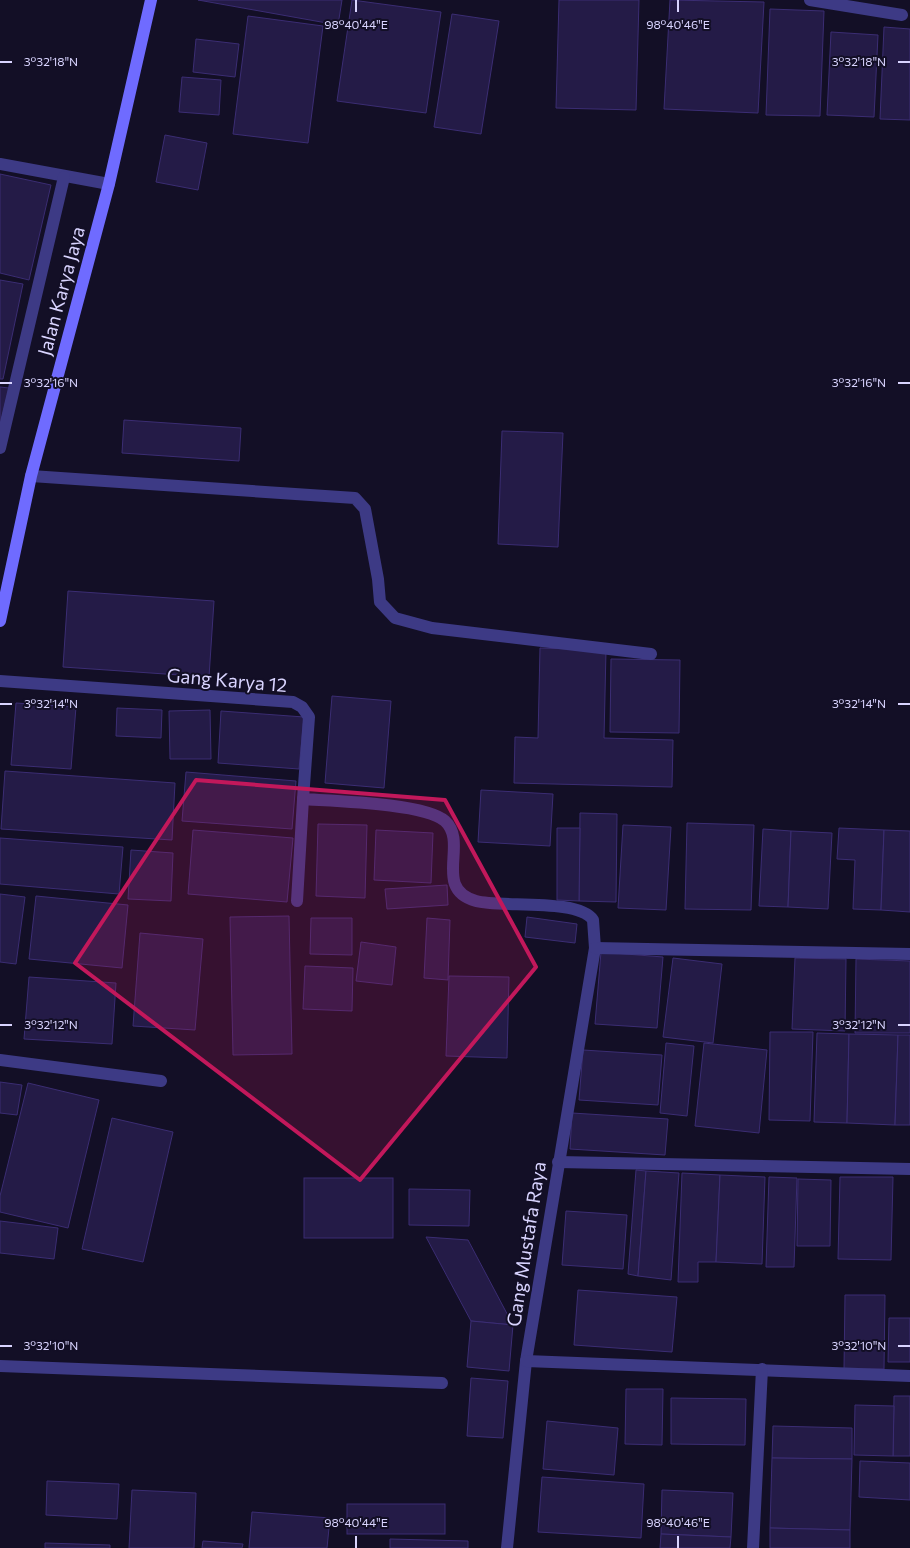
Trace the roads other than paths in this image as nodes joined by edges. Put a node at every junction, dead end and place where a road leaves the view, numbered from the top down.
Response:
1 (151, 0) edge
2 (810, 0) edge
3 (902, 15) dead end
4 (0, 164) edge
5 (64, 177) junction
6 (109, 184) junction
7 (0, 448) edge
8 (31, 476) junction
9 (0, 621) edge
10 (651, 654) dead end
11 (0, 681) edge
12 (303, 799) junction
13 (297, 901) dead end
14 (595, 948) junction
15 (910, 954) edge
16 (0, 1060) edge
17 (161, 1081) dead end
18 (558, 1162) junction
19 (910, 1169) edge
20 (526, 1361) junction
21 (0, 1366) edge
22 (762, 1369) junction
23 (910, 1376) edge
24 (442, 1383) dead end
25 (507, 1548) edge
26 (753, 1548) edge

1 - 6 main road, Jalan Karya Jaya
2 - 3 street
4 - 5 street
5 - 6 street
5 - 7 street
6 - 8 main road, Jalan Karya Jaya
8 - 9 main road, Jalan Karya Jaya
8 - 10 street
11 - 12 street, Gang Karya 12
12 - 13 street
12 - 14 street, Gang Mustafa Raya
14 - 15 street
14 - 18 street, Gang Mustafa Raya
16 - 17 street
18 - 19 street
18 - 20 street, Gang Mustafa Raya
20 - 22 street
20 - 25 street, Gang Mustafa Raya
21 - 24 street
22 - 23 street
22 - 26 street

